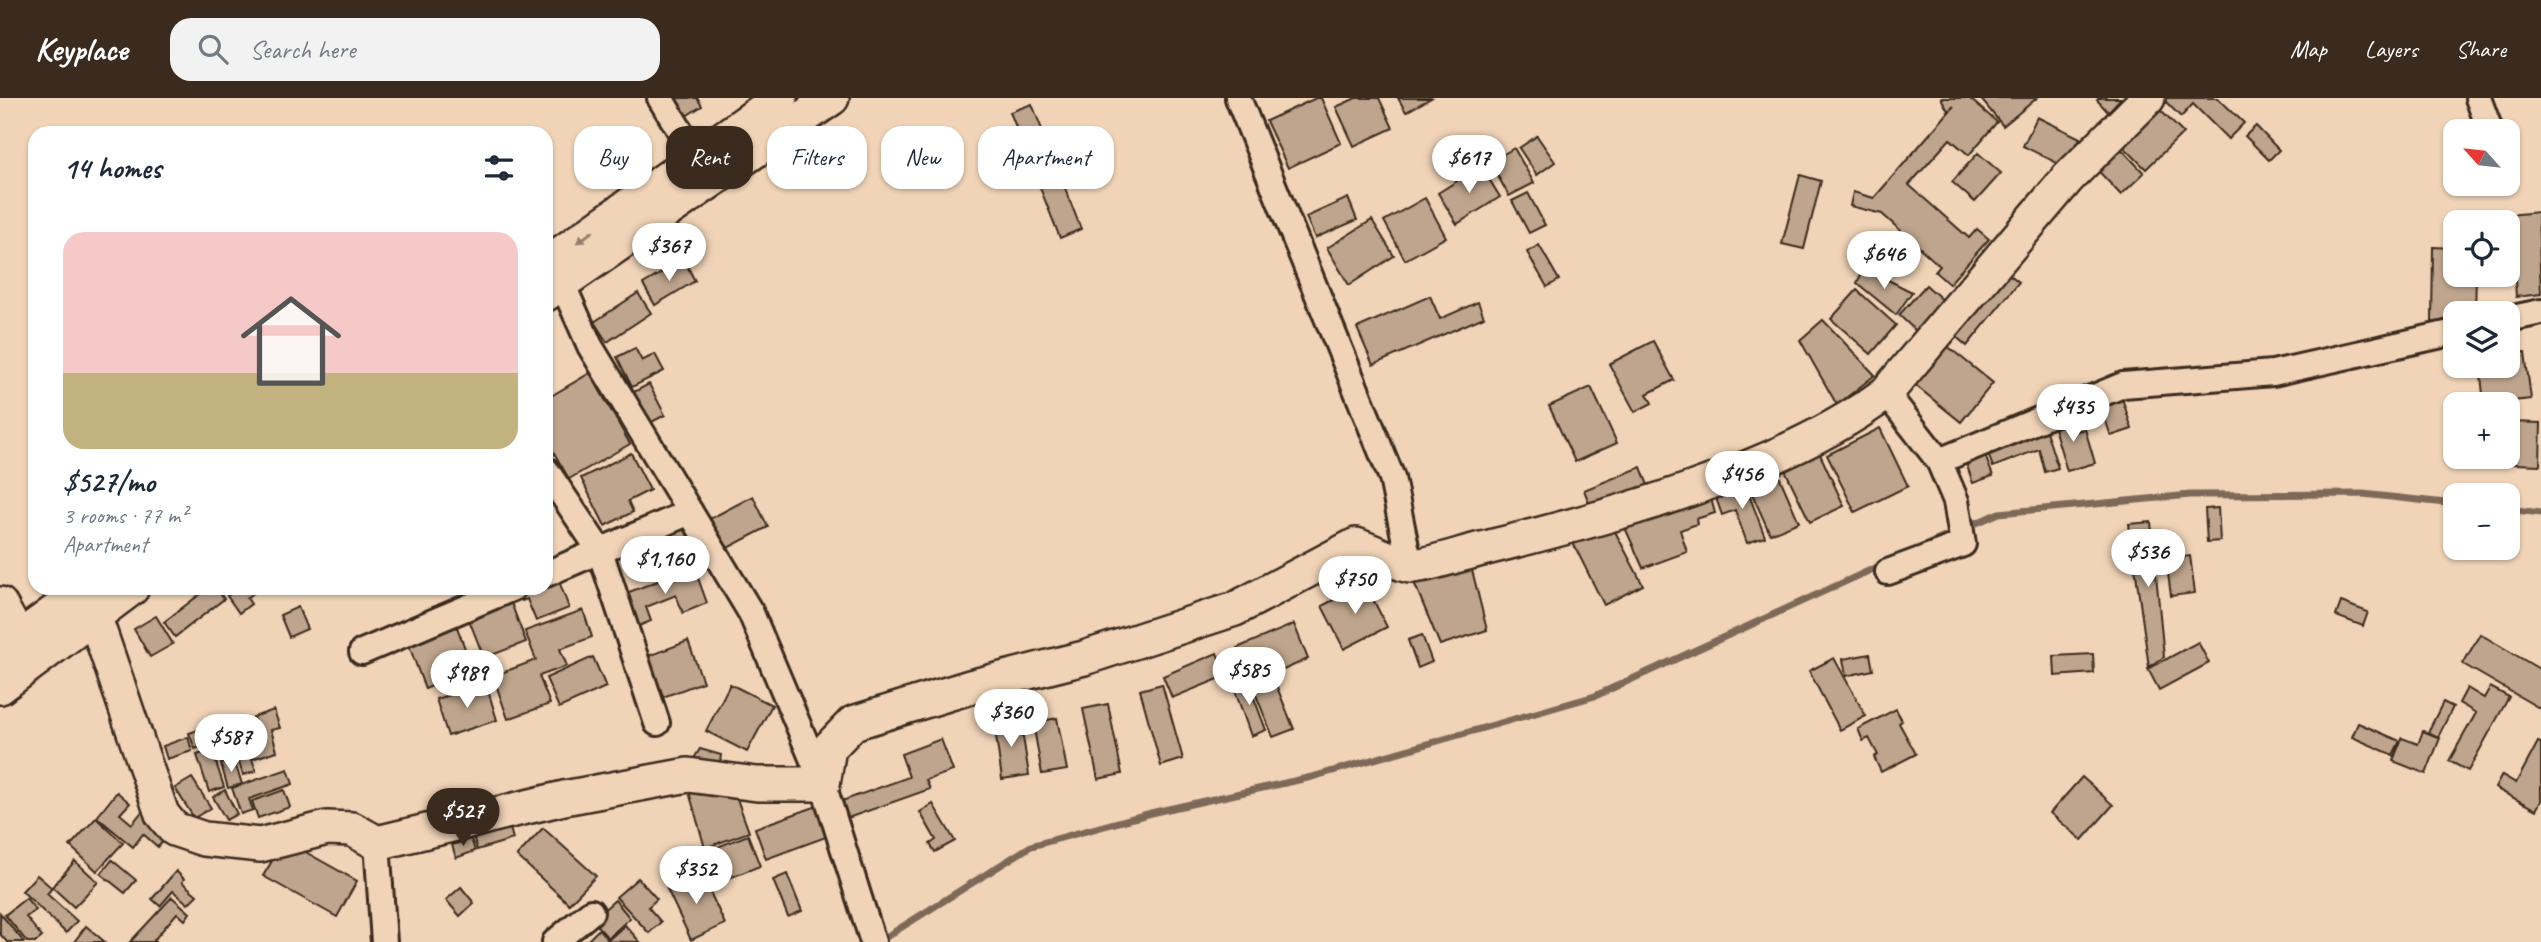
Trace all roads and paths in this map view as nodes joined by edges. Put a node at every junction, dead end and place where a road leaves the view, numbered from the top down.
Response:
1 (660, 98) edge
2 (780, 98) edge
3 (832, 98) edge
4 (1238, 98) edge
5 (2148, 98) edge
6 (2478, 98) edge
7 (2486, 119) edge
8 (678, 126) edge
9 (751, 126) edge
10 (753, 143) edge
11 (678, 189) edge
12 (553, 279) edge
13 (553, 283) edge
14 (2541, 312) edge
15 (2520, 317) edge
16 (2443, 335) edge
17 (1886, 393) junction
18 (1939, 461) junction
19 (553, 480) edge
20 (690, 512) junction
21 (600, 551) junction
22 (1410, 566) junction
23 (553, 571) edge
24 (1888, 572) dead end
25 (112, 595) edge
26 (496, 595) edge
27 (91, 602) edge
28 (0, 604) edge
29 (16, 651) edge
30 (362, 652) dead end
31 (0, 687) edge
32 (657, 723) dead end
33 (823, 783) junction
34 (377, 843) junction
35 (591, 912) dead end
36 (384, 942) edge
37 (555, 942) edge
38 (873, 942) edge

1 - 8 street
2 - 9 street
3 - 10 street
4 - 22 street
5 - 17 street
6 - 7 street
11 - 12 street
13 - 20 street
14 - 15 street
16 - 18 street
17 - 18 street
17 - 22 street
18 - 24 street
19 - 21 street
20 - 21 street
20 - 33 street
21 - 23 street
21 - 32 street
22 - 33 street
25 - 27 street
26 - 30 street
27 - 29 street
27 - 34 street
28 - 29 street
29 - 31 street
33 - 34 street
33 - 38 street
34 - 36 street
35 - 37 street

